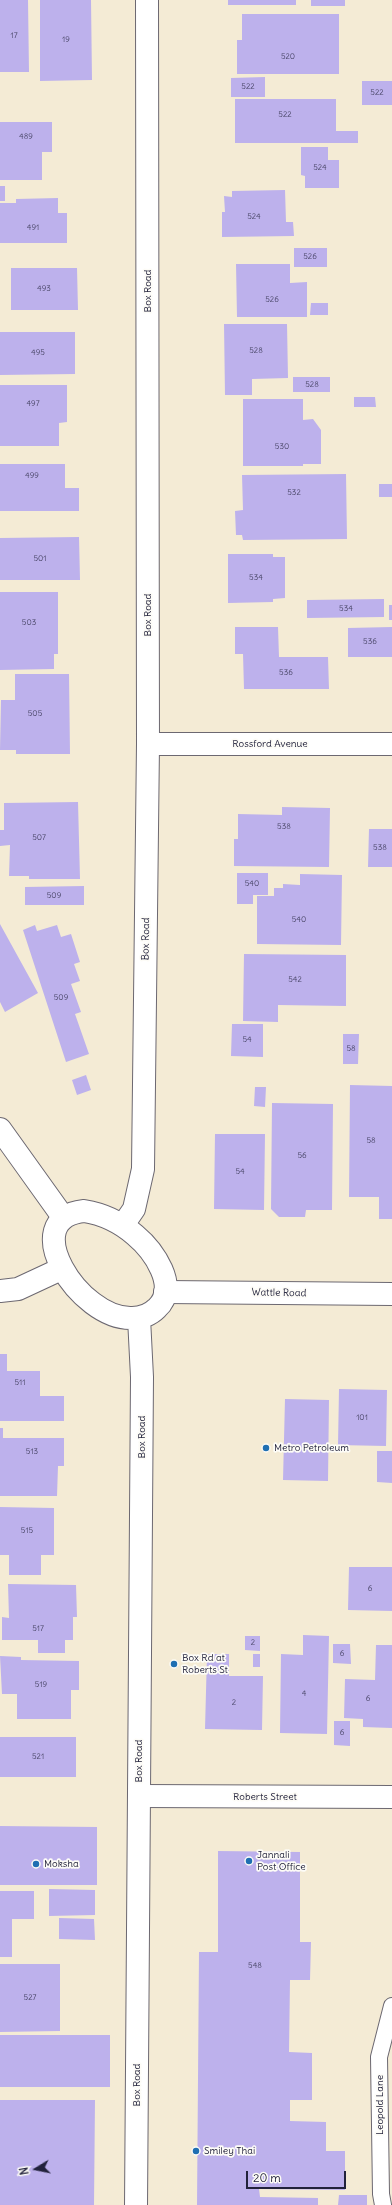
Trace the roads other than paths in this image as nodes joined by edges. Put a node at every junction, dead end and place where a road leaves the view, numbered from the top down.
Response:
1 (147, 0) edge
2 (148, 744) junction
3 (392, 744) edge
4 (0, 1129) edge
5 (63, 1217) junction
6 (123, 1226) junction
7 (61, 1269) junction
8 (0, 1291) edge
9 (165, 1292) junction
10 (392, 1294) edge
11 (139, 1318) junction
12 (139, 1796) junction
13 (392, 1797) edge
14 (392, 2006) edge
15 (136, 2205) edge
16 (383, 2205) edge

1 - 2 street, Box Road
2 - 3 street, Rossford Avenue
2 - 6 street, Box Road
4 - 5 street
5 - 6 street
5 - 7 street
6 - 9 street
7 - 8 street
7 - 11 street
9 - 10 street, Wattle Road
9 - 11 street
11 - 12 street, Box Road
12 - 13 street, Roberts Street
12 - 15 street, Box Road
14 - 16 lane, Leopold Lane

